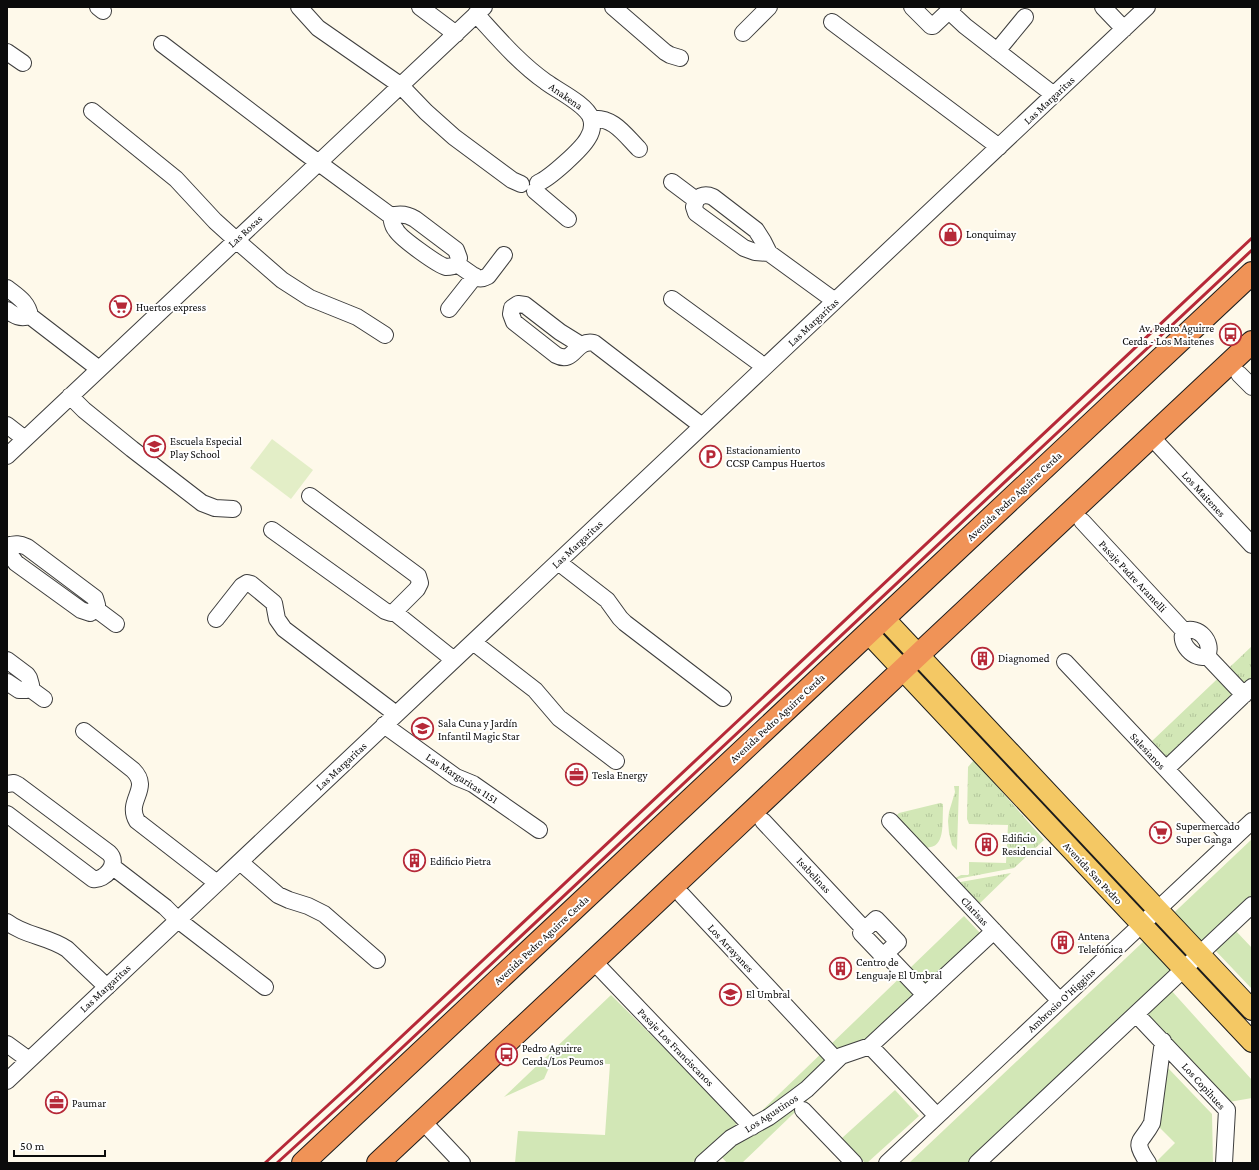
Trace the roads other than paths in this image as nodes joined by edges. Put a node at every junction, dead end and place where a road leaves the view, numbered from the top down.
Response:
1 (299, 7) edge
2 (420, 7) edge
3 (614, 7) edge
4 (912, 7) edge
5 (1103, 7) edge
6 (1147, 7) edge
7 (951, 9) edge
8 (759, 10) edge
9 (480, 11) edge
10 (1025, 17) dead end
11 (832, 22) dead end
12 (1124, 29) junction
13 (743, 33) dead end
14 (456, 34) junction
15 (162, 44) dead end
16 (997, 51) junction
17 (7, 52) edge
18 (680, 58) dead end
19 (23, 63) dead end
20 (400, 85) junction
21 (1054, 95) junction
22 (92, 112) dead end
23 (591, 119) junction
24 (999, 147) junction
25 (639, 149) dead end
26 (318, 163) junction
27 (672, 182) dead end
28 (531, 186) junction
29 (696, 200) junction
30 (391, 216) junction
31 (568, 219) dead end
32 (236, 240) junction
33 (769, 253) junction
34 (504, 256) dead end
35 (457, 264) junction
36 (1250, 274) edge
37 (474, 276) junction
38 (7, 288) edge
39 (672, 299) dead end
40 (835, 302) junction
41 (449, 309) dead end
42 (7, 310) edge
43 (30, 316) junction
44 (385, 335) dead end
45 (1252, 342) edge
46 (580, 345) dead end
47 (765, 367) junction
48 (99, 369) junction
49 (1239, 374) dead end
50 (1252, 387) edge
51 (70, 396) junction
52 (7, 425) edge
53 (702, 426) junction
54 (25, 439) junction
55 (1158, 444) dead end
56 (7, 456) edge
57 (310, 496) dead end
58 (233, 509) dead end
59 (1082, 521) dead end
60 (272, 530) dead end
61 (8, 545) edge
62 (1252, 545) edge
63 (558, 562) junction
64 (394, 612) junction
65 (216, 619) dead end
66 (116, 624) dead end
67 (876, 626) junction
68 (473, 642) junction
69 (918, 655) junction
70 (7, 660) edge
71 (454, 660) junction
72 (1064, 662) dead end
73 (902, 669) junction
74 (7, 682) edge
75 (29, 688) junction
76 (1248, 691) edge
77 (723, 698) dead end
78 (44, 699) dead end
79 (390, 720) junction
80 (84, 731) dead end
81 (616, 761) dead end
82 (1166, 769) junction
83 (7, 784) edge
84 (7, 814) edge
85 (763, 821) dead end
86 (890, 821) dead end
87 (1252, 821) edge
88 (539, 830) dead end
89 (1232, 839) junction
90 (240, 862) junction
91 (112, 867) junction
92 (217, 883) junction
93 (682, 895) dead end
94 (1252, 905) edge
95 (1158, 910) junction
96 (178, 920) junction
97 (7, 922) edge
98 (1142, 924) junction
99 (994, 931) junction
100 (1199, 954) junction
101 (377, 960) dead end
102 (599, 967) dead end
103 (1184, 969) junction
104 (107, 986) junction
105 (265, 987) dead end
106 (925, 995) junction
107 (1060, 1001) junction
108 (1252, 1010) edge
109 (1136, 1014) junction
110 (1163, 1041) junction
111 (1252, 1042) edge
112 (7, 1044) edge
113 (870, 1046) junction
114 (29, 1060) junction
115 (836, 1060) junction
116 (7, 1081) edge
117 (803, 1110) dead end
118 (937, 1116) junction
119 (752, 1127) junction
120 (430, 1129) dead end
121 (988, 1159) edge
122 (713, 1160) edge
123 (303, 1163) edge
124 (378, 1163) edge
125 (462, 1163) edge
126 (854, 1163) edge
127 (887, 1163) edge
128 (1148, 1163) edge
129 (1224, 1163) edge

1 - 20 street
2 - 14 street
3 - 18 street
4 - 7 street
5 - 12 street
6 - 12 street, Las Margaritas
7 - 16 street
8 - 13 street
9 - 14 street, Las Rosas
9 - 23 street, Anakena
10 - 16 street
11 - 24 street
12 - 21 street, Las Margaritas
14 - 20 street, Las Rosas
15 - 26 street
16 - 21 street
17 - 19 street
20 - 26 street, Las Rosas
20 - 28 street
21 - 24 street, Las Margaritas
22 - 32 street
23 - 25 street
23 - 28 street, Anakena
24 - 40 street, Las Margaritas
26 - 30 street
26 - 32 street, Las Rosas
27 - 29 street
28 - 31 street
29 - 33 street
29 - 33 street
30 - 35 street
30 - 35 street
32 - 44 street
32 - 48 street, Las Rosas
33 - 40 street
34 - 37 street
35 - 37 street
36 - 67 highway, Avenida Pedro Aguirre Cerda
37 - 41 street
38 - 43 street
39 - 47 street
40 - 47 street, Las Margaritas
42 - 43 street
43 - 48 street
45 - 69 highway
46 - 53 street
47 - 53 street, Las Margaritas
48 - 51 street, Las Rosas
49 - 50 street
51 - 54 street, Las Rosas
51 - 58 street
52 - 54 street
53 - 63 street, Las Margaritas
54 - 56 street, Las Rosas
55 - 62 street, Los Maitenes
57 - 64 street
59 - 76 street, Pasaje Padre Aramelli
60 - 64 street
61 - 66 street
63 - 68 street, Las Margaritas
63 - 77 street
64 - 71 street
65 - 79 street, Las Margaritas 1151
67 - 69 main road, Avenida San Pedro
67 - 73 main road, Avenida San Pedro
67 - 123 highway, Avenida Pedro Aguirre Cerda
68 - 71 street, Las Margaritas
68 - 81 street
69 - 73 highway
69 - 95 main road, Avenida San Pedro
70 - 75 street
71 - 79 street, Las Margaritas
72 - 82 street, Salesianos
73 - 98 main road, Avenida San Pedro
73 - 124 highway
74 - 75 street
75 - 78 street
76 - 82 street
79 - 88 street, Las Margaritas 1151
79 - 90 street, Las Margaritas
80 - 92 street
82 - 89 street, Salesianos
83 - 91 street
84 - 91 street
85 - 106 street, Isabelinas
86 - 99 street, Clarisas
87 - 89 street, Ambrosio O'Higgins
89 - 95 street, Ambrosio O'Higgins
90 - 92 street, Las Margaritas
90 - 101 street
91 - 96 street
92 - 96 street, Las Margaritas
93 - 115 street, Los Arrayanes
94 - 100 street
95 - 98 street, Ambrosio O'Higgins
95 - 100 main road, Avenida San Pedro
96 - 104 street, Las Margaritas
96 - 105 street
97 - 104 street
98 - 103 main road, Avenida San Pedro
98 - 107 street, Ambrosio O'Higgins
99 - 106 street
99 - 107 street, Clarisas
100 - 103 street
100 - 108 main road, Avenida San Pedro
102 - 119 street, Pasaje Los Franciscanos
103 - 109 street
103 - 111 main road, Avenida San Pedro
104 - 114 street, Las Margaritas
106 - 113 street
107 - 118 street, Ambrosio O'Higgins
109 - 110 street, Los Copihues
109 - 121 street
110 - 128 street
110 - 129 street, Los Copihues
112 - 114 street
113 - 115 street
113 - 118 street
114 - 116 street, Las Margaritas
115 - 119 street, Los Agustinos
117 - 126 street
118 - 127 street, Ambrosio O'Higgins
119 - 122 street, Los Agustinos
120 - 125 street

